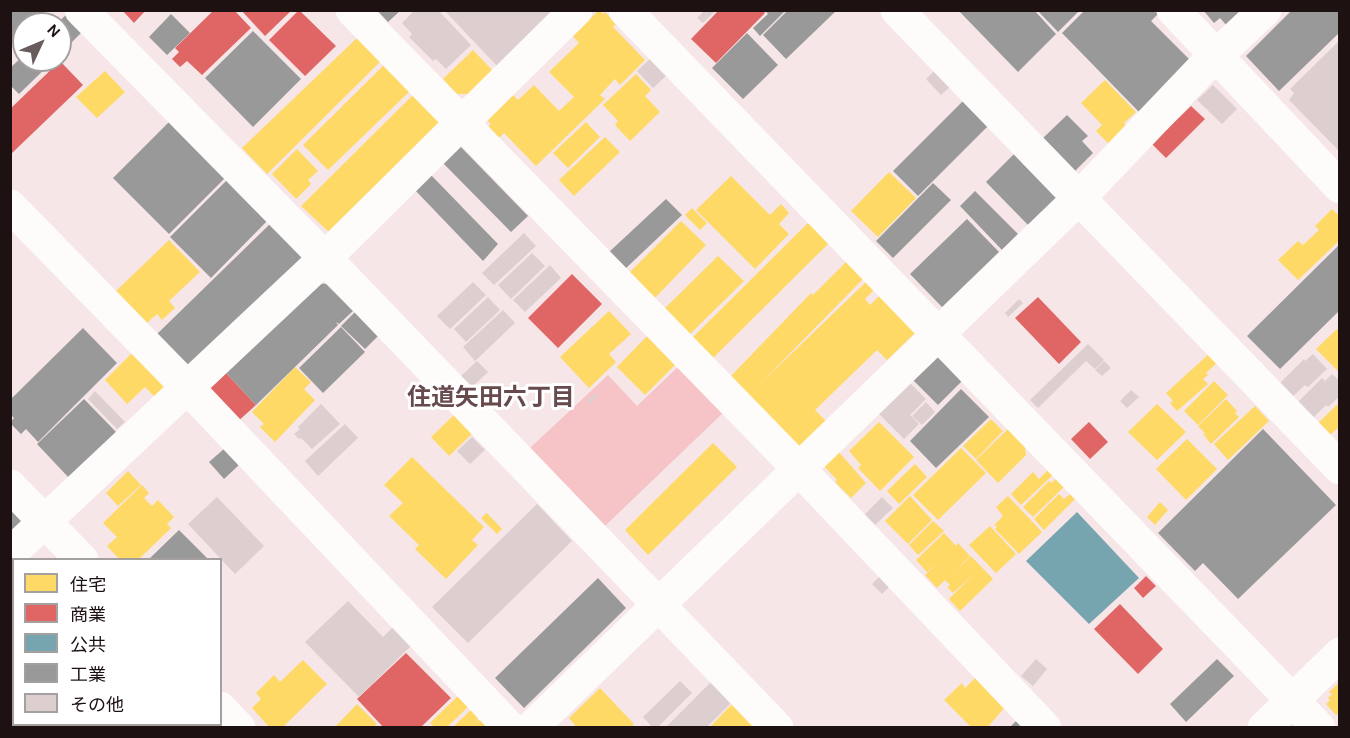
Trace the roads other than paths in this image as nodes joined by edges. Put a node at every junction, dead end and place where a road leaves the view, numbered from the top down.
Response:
1 (81, 10) edge
2 (352, 10) edge
3 (576, 10) edge
4 (625, 10) edge
5 (897, 10) edge
6 (1173, 10) edge
7 (1265, 10) edge
8 (1216, 56) junction
9 (460, 124) junction
10 (1340, 187) edge
11 (1078, 200) junction
12 (10, 206) edge
13 (325, 258) junction
14 (938, 334) junction
15 (187, 387) junction
16 (1340, 468) edge
17 (799, 469) junction
18 (10, 486) edge
19 (45, 520) junction
20 (10, 554) edge
21 (80, 558) edge
22 (658, 603) junction
23 (1340, 654) edge
24 (1292, 699) junction
25 (222, 710) edge
26 (239, 728) edge
27 (510, 728) edge
28 (531, 728) edge
29 (777, 728) edge
30 (1045, 728) edge
31 (1264, 728) edge
32 (1319, 728) edge

1 - 13 street
2 - 9 street
3 - 9 street
4 - 14 street
5 - 11 street
6 - 8 street
7 - 8 street
8 - 10 street
8 - 11 street
9 - 13 street
9 - 17 street
11 - 14 street
11 - 16 street
12 - 15 street
13 - 15 street
13 - 22 street
14 - 17 street
14 - 24 street
15 - 19 street
15 - 27 street
17 - 22 street
17 - 30 street
18 - 19 street
19 - 20 street
19 - 21 street
22 - 28 street
22 - 29 street
23 - 24 street
24 - 31 street
24 - 32 street
25 - 26 street

